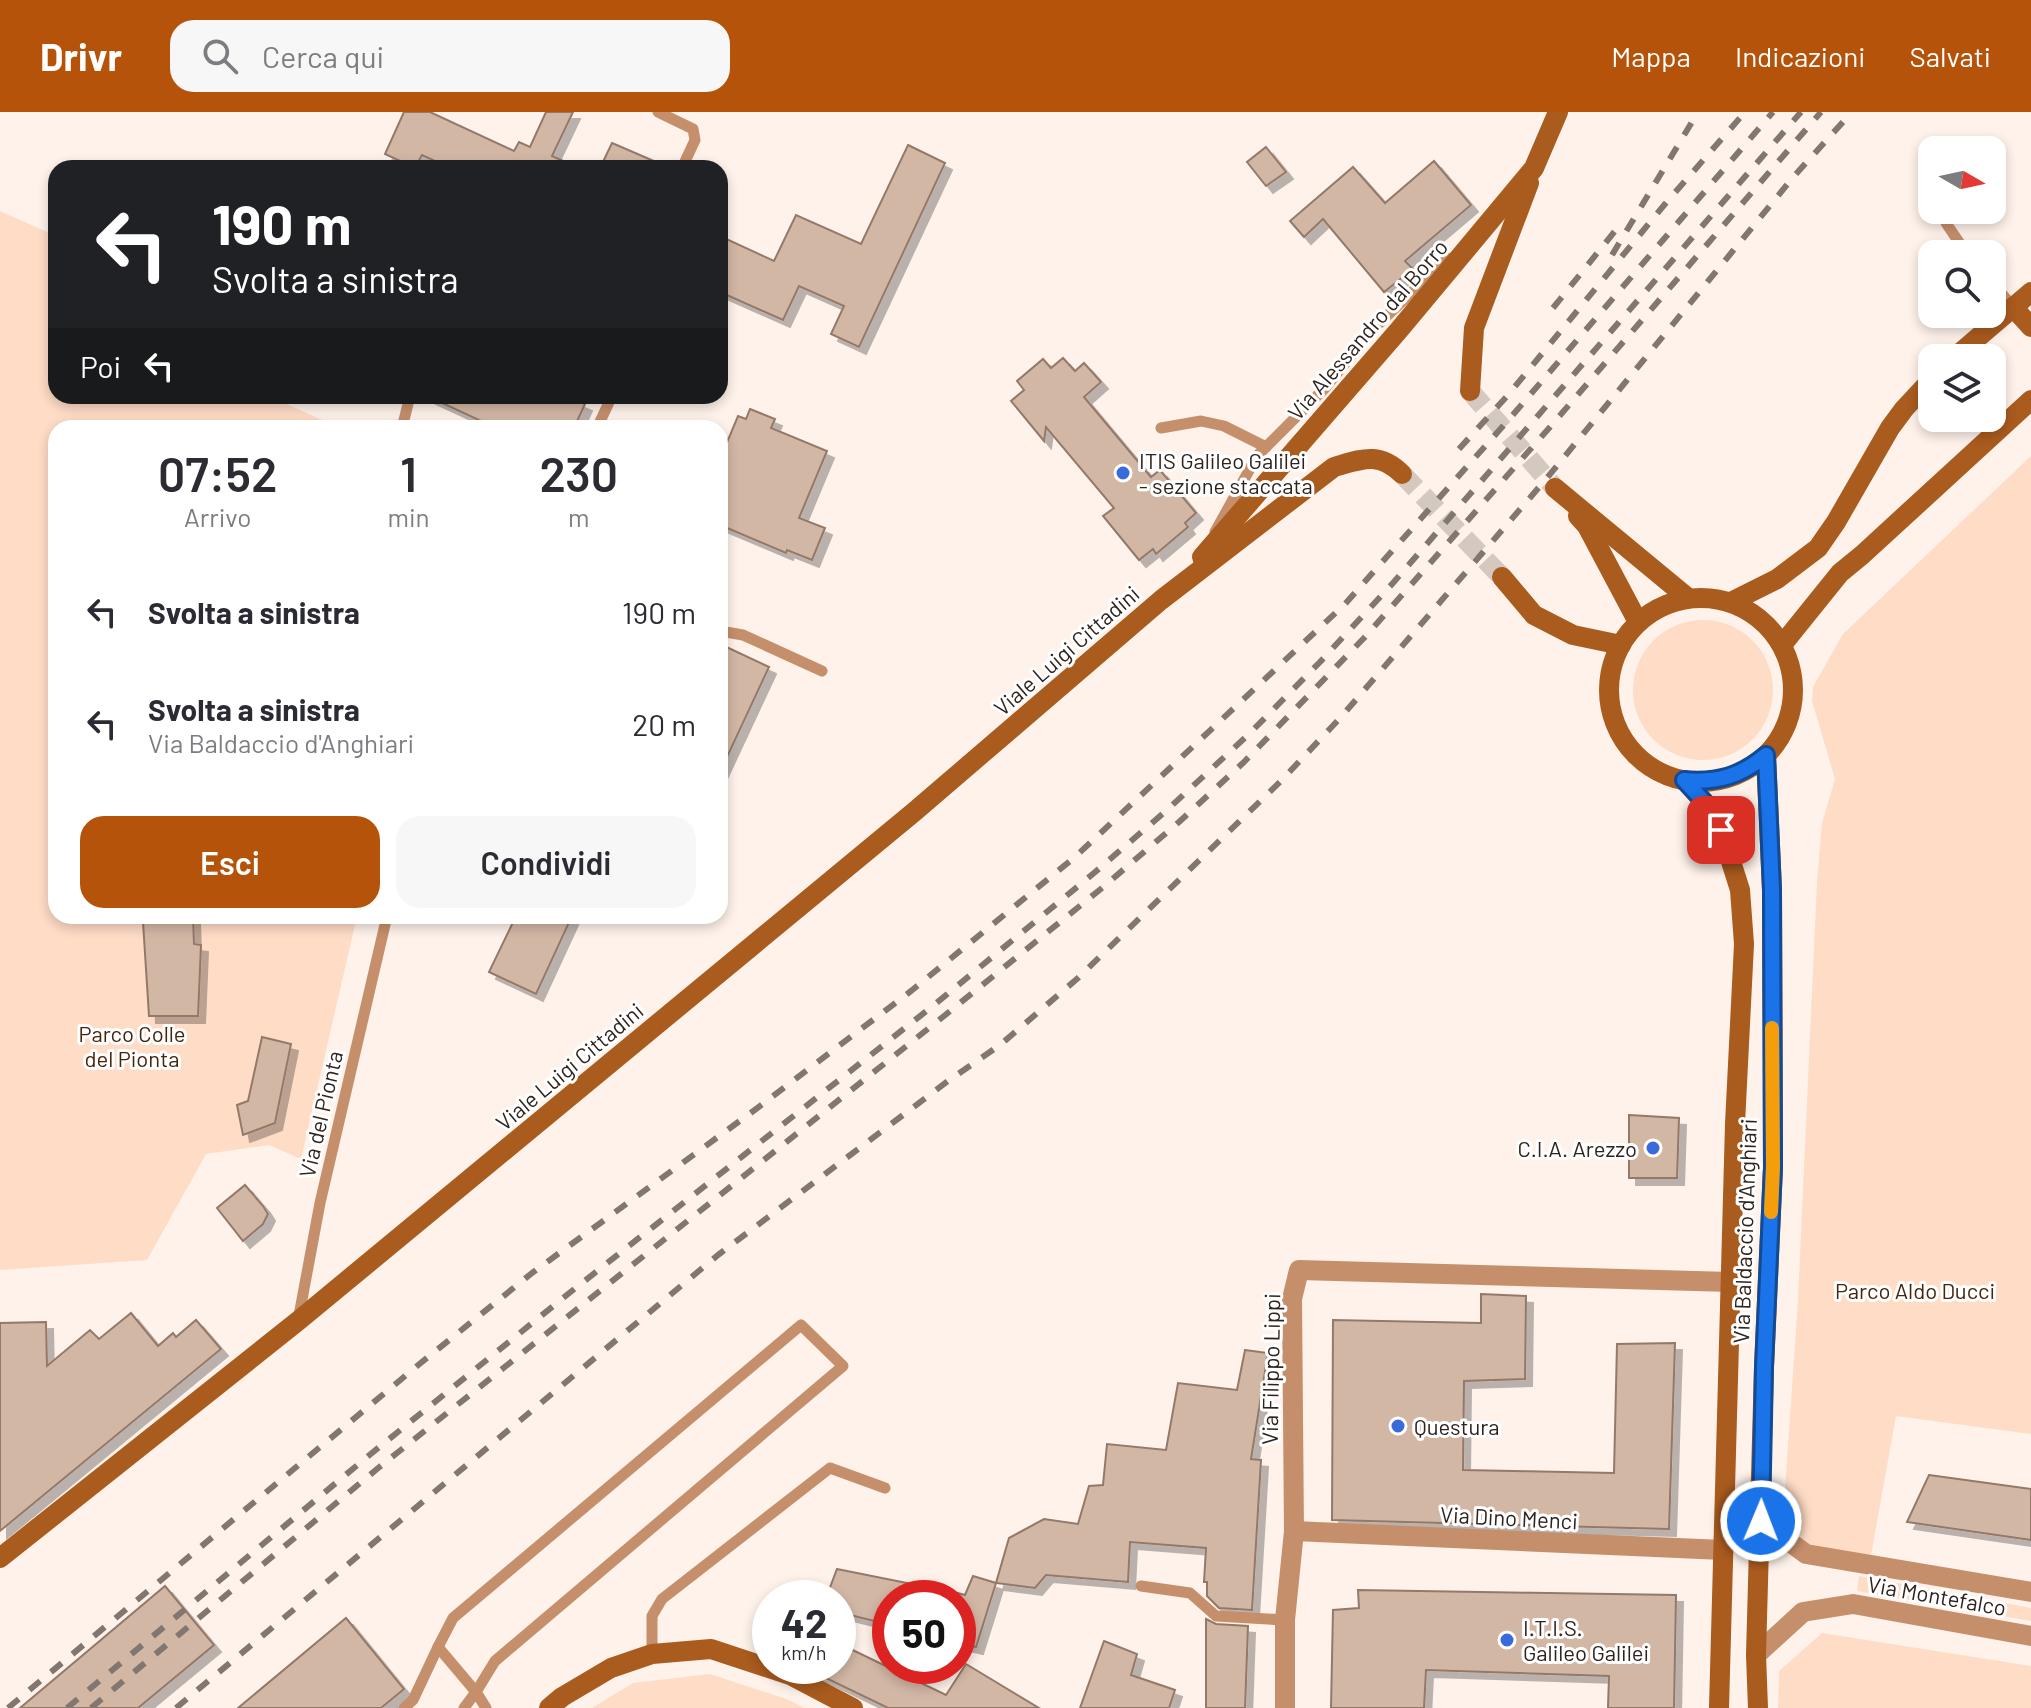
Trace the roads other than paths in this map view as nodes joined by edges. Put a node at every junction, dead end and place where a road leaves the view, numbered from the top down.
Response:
1 (658, 112) edge
2 (1558, 112) edge
3 (686, 160) edge
4 (1534, 168) junction
5 (2031, 292) edge
6 (2006, 299) edge
7 (2013, 307) junction
8 (2031, 327) edge
9 (1970, 344) edge
10 (1470, 391) tunnel mouth
11 (1918, 394) edge
12 (2031, 400) edge
13 (1161, 428) dead end
14 (1266, 447) junction
15 (1400, 472) tunnel mouth
16 (1203, 556) junction
17 (1502, 577) tunnel mouth
18 (1688, 598) junction
19 (1161, 600) junction
20 (1731, 602) junction
21 (1638, 622) junction
22 (728, 632) edge
23 (1621, 645) junction
24 (1782, 645) junction
25 (822, 671) dead end
26 (1766, 755) junction
27 (1684, 780) junction
28 (385, 924) edge
29 (1731, 1282) junction
30 (298, 1321) junction
31 (885, 1488) dead end
32 (1761, 1521) junction
33 (1294, 1531) junction
34 (1723, 1550) junction
35 (0, 1558) edge
36 (1141, 1586) dead end
37 (2031, 1592) edge
38 (1285, 1620) junction
39 (2031, 1636) edge
40 (438, 1647) junction
41 (652, 1654) junction
42 (1756, 1655) junction
43 (476, 1692) junction
44 (404, 1708) edge
45 (464, 1708) edge
46 (486, 1708) edge
47 (549, 1708) edge
48 (853, 1708) edge
49 (1285, 1708) edge
50 (1719, 1708) edge
51 (1758, 1708) edge

1 - 3 lane
2 - 4 main road, Via Alessandro dal Borro
4 - 10 main road
4 - 14 lane
4 - 16 main road, Via Alessandro dal Borro
5 - 7 main road
6 - 7 lane
7 - 8 main road
7 - 9 main road
11 - 20 main road
12 - 24 main road
13 - 14 lane
14 - 16 lane
15 - 19 main road
16 - 19 main road, Via Alessandro dal Borro
17 - 23 main road
18 - 20 main road
18 - 21 main road
18 - 21 main road
19 - 30 main road, Viale Luigi Cittadini
20 - 24 main road
21 - 23 main road
22 - 25 lane
23 - 27 main road
24 - 26 main road
26 - 27 main road
26 - 32 main road, Via Baldaccio d'Anghiari
27 - 29 main road, Via Baldaccio d'Anghiari
28 - 30 lane, Via del Pionta
29 - 33 street, Via Filippo Lippi
29 - 34 main road, Via Baldaccio d'Anghiari
30 - 35 main road, Viale Luigi Cittadini
31 - 41 lane
32 - 37 street, Via Montefalco
32 - 42 main road, Via Baldaccio d'Anghiari
33 - 34 street, Via Dino Menci
33 - 38 street, Via Filippo Lippi
34 - 50 main road, Via Baldaccio d'Anghiari
36 - 38 lane
38 - 49 street, Via Filippo Lippi
39 - 42 street, Via Montefalco
40 - 43 lane
40 - 43 lane
40 - 44 lane
41 - 47 main road
41 - 48 main road
42 - 51 main road, Via Baldaccio d'Anghiari
43 - 45 lane
43 - 46 lane

